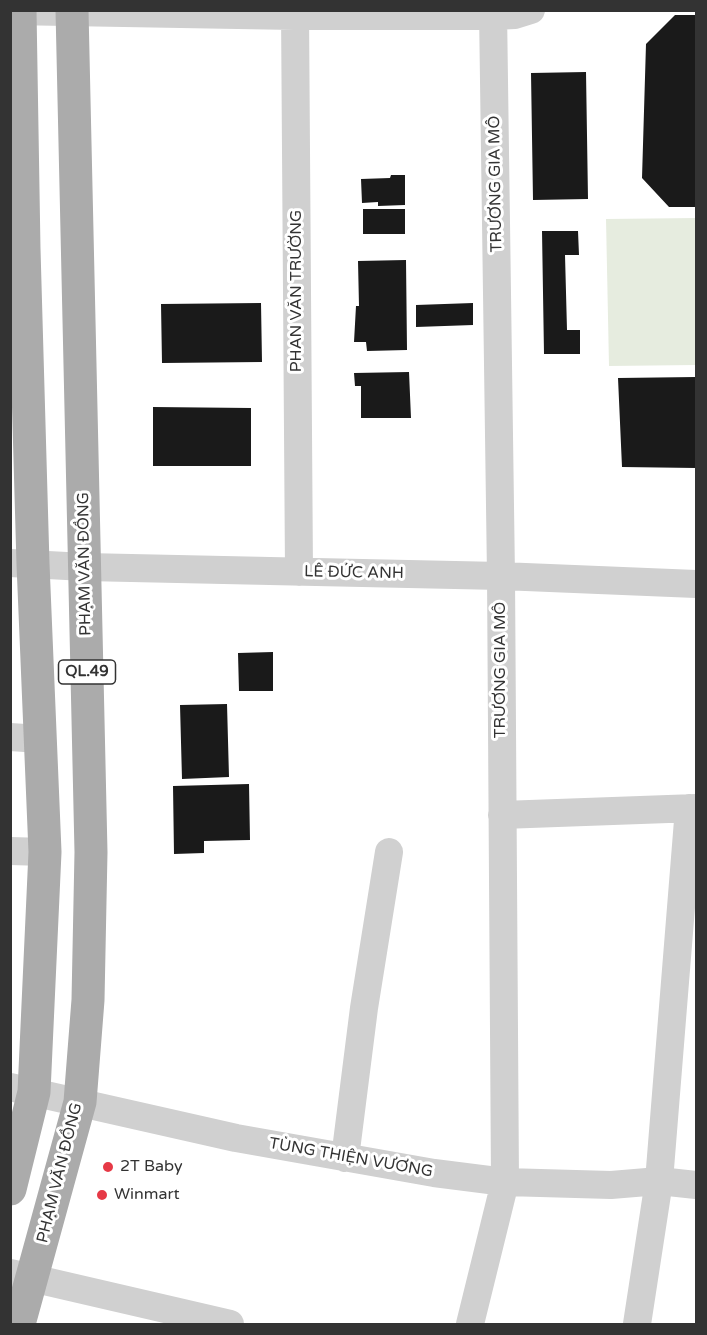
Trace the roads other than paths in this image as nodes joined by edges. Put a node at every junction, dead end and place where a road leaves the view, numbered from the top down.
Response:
1 (531, 10) edge
2 (10, 11) edge
3 (20, 11) edge
4 (72, 11) edge
5 (295, 13) edge
6 (493, 14) edge
7 (17, 249) edge
8 (22, 563) edge
9 (85, 567) junction
10 (299, 572) junction
11 (501, 576) junction
12 (696, 584) edge
13 (25, 738) edge
14 (693, 808) edge
15 (502, 814) junction
16 (10, 851) edge
17 (45, 852) junction
18 (389, 852) dead end
19 (22, 1089) edge
20 (80, 1102) junction
21 (345, 1158) junction
22 (659, 1181) junction
23 (505, 1182) junction
24 (696, 1185) edge
25 (10, 1189) edge
26 (22, 1276) edge
27 (19, 1324) edge
28 (230, 1324) edge
29 (470, 1324) edge
30 (637, 1324) edge

1 - 6 street
2 - 3 street
3 - 4 street
3 - 7 main road, QL.49
4 - 5 street
4 - 9 main road, PHẠM VĂN ĐỒNG / QL.49
5 - 6 street
5 - 10 street, PHAN VĂN TRƯỜNG
6 - 11 street, TRƯƠNG GIA MÔ
7 - 8 main road, QL.49
8 - 9 street, LÊ ĐỨC ANH
8 - 13 main road, QL.49
9 - 10 street, LÊ ĐỨC ANH
9 - 20 main road, PHẠM VĂN ĐỒNG / QL.49
10 - 11 street, LÊ ĐỨC ANH
11 - 12 street, LÊ ĐỨC ANH
11 - 15 street, TRƯƠNG GIA MÔ
13 - 17 main road, QL.49
14 - 15 street
14 - 22 street
15 - 23 street, TRƯƠNG GIA MÔ
16 - 17 street
17 - 19 main road, QL.49
18 - 21 street
19 - 20 street, TÙNG THIỆN VƯƠNG
19 - 25 main road, QL.49
20 - 21 street, TÙNG THIỆN VƯƠNG
20 - 26 main road, PHẠM VĂN ĐỒNG / QL.49
21 - 23 street, TÙNG THIỆN VƯƠNG
22 - 23 street, TÙNG THIỆN VƯƠNG
22 - 24 street, TÙNG THIỆN VƯƠNG
22 - 30 street
23 - 29 street, TRƯƠNG GIA MÔ
26 - 27 main road, PHẠM VĂN ĐỒNG / QL.49
26 - 28 street

